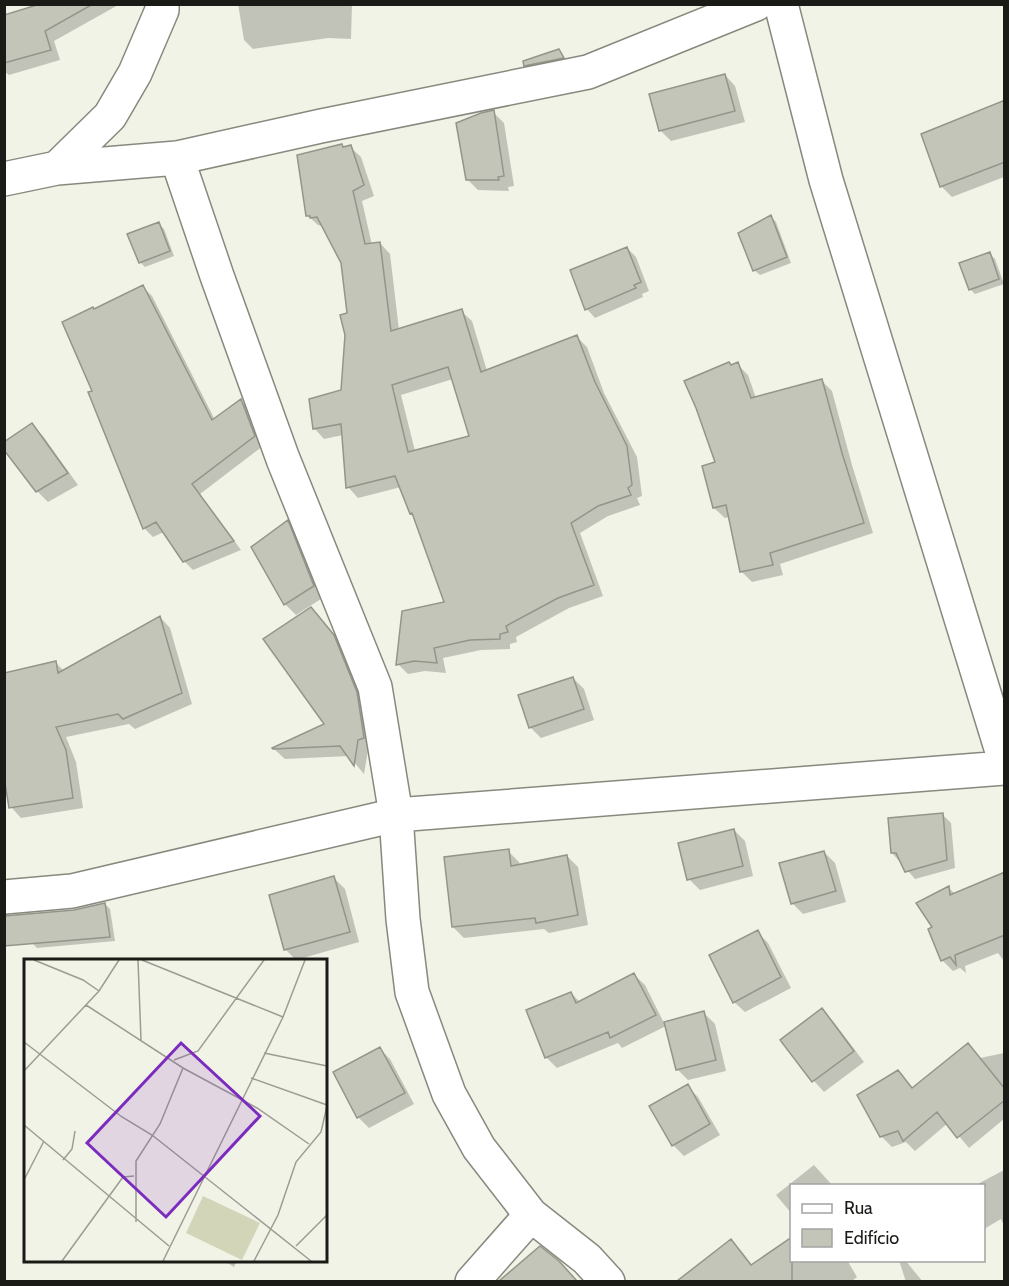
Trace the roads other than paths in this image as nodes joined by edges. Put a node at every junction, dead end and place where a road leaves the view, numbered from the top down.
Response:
1 (162, 4) edge
2 (756, 4) edge
3 (781, 4) edge
4 (177, 158) junction
5 (57, 168) junction
6 (4, 179) edge
7 (1005, 758) edge
8 (1005, 768) edge
9 (396, 815) junction
10 (4, 897) edge
11 (531, 1215) junction
12 (472, 1281) edge
13 (608, 1281) edge

1 - 5 street
2 - 4 street
3 - 7 street
4 - 5 street
4 - 9 street
5 - 6 street
8 - 9 street
9 - 10 street
9 - 11 street
11 - 12 street
11 - 13 street

